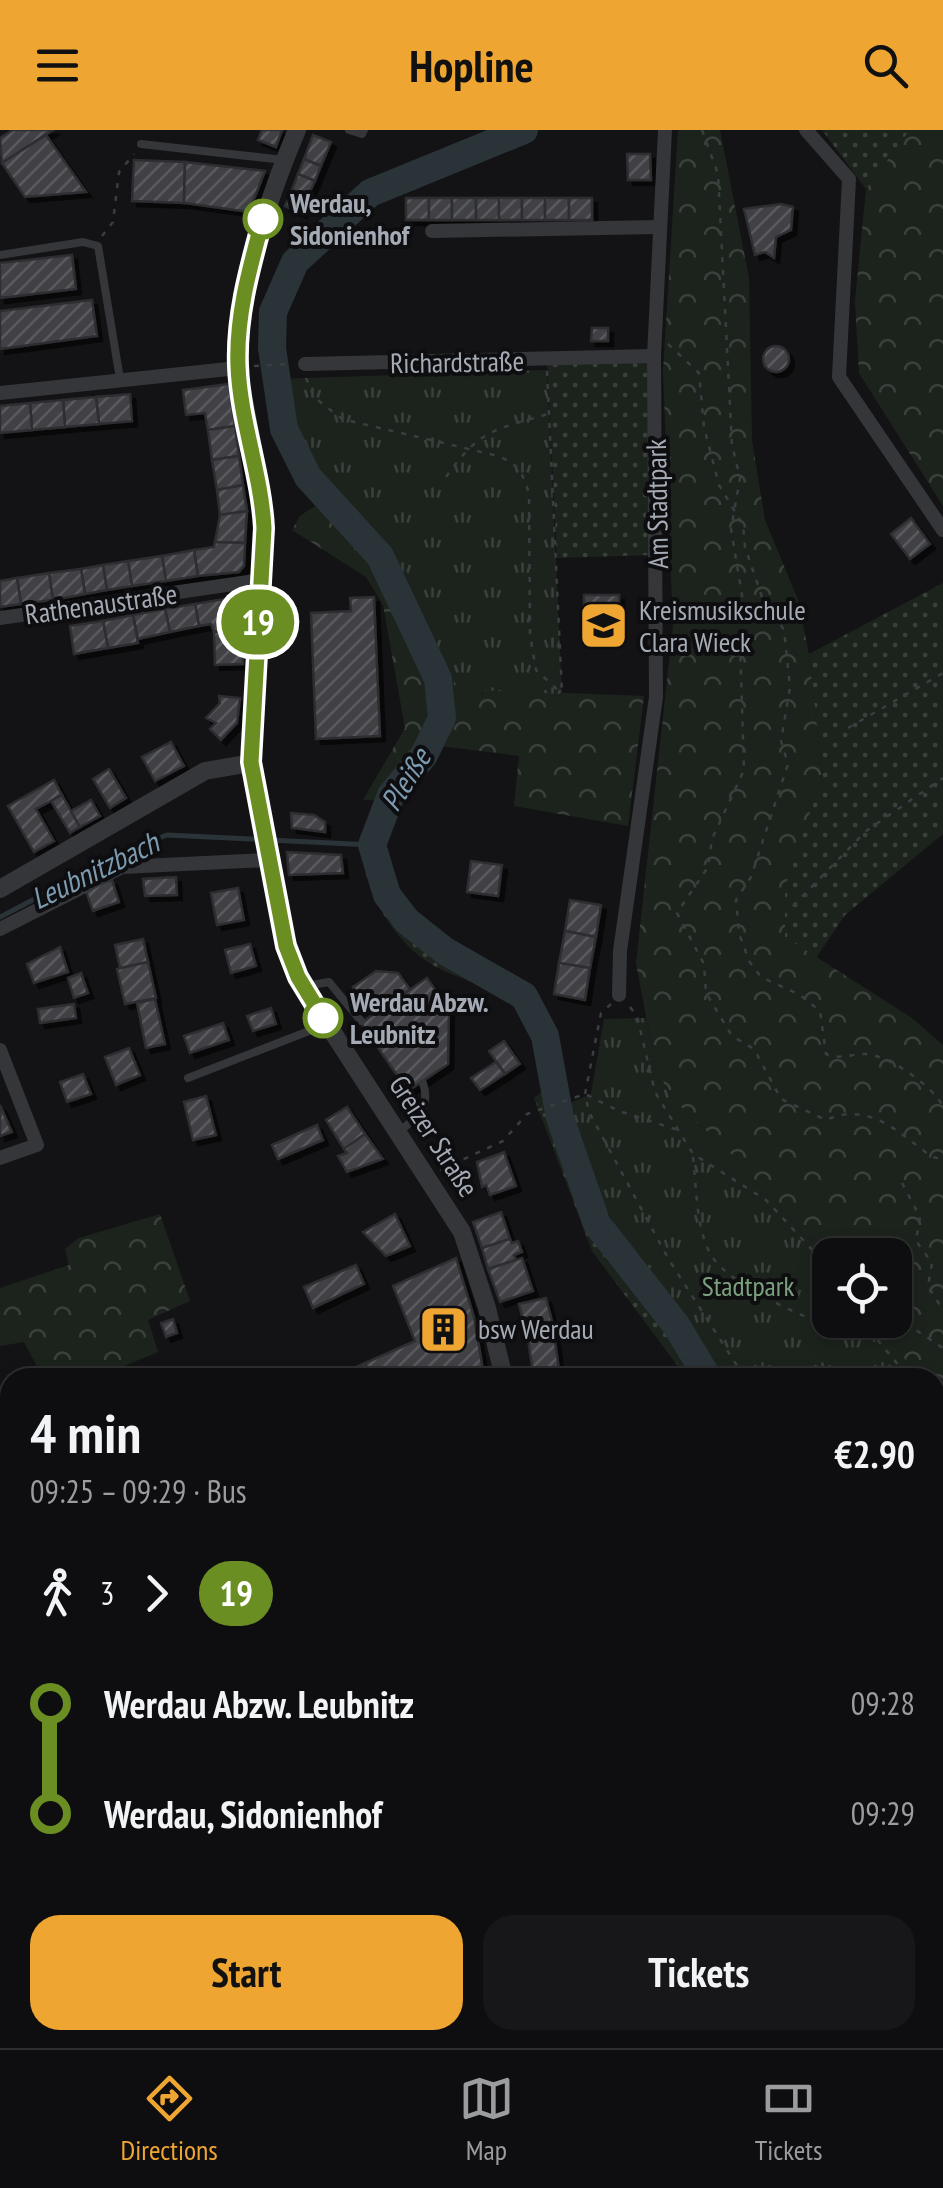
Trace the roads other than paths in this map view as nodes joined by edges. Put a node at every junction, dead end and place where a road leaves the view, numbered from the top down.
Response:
1 (297, 130) edge
2 (349, 130) edge
3 (364, 130) edge
4 (664, 130) edge
5 (806, 130) edge
6 (141, 144) road end
7 (284, 160) junction
8 (658, 227) junction
9 (432, 231) dead end
10 (0, 255) edge
11 (654, 356) junction
12 (305, 364) road end
13 (238, 368) junction
14 (120, 379) junction
15 (0, 393) edge
16 (943, 530) edge
17 (261, 580) junction
18 (0, 618) edge
19 (251, 762) junction
20 (266, 856) junction
21 (0, 889) edge
22 (0, 928) edge
23 (304, 987) junction
24 (620, 995) road end
25 (362, 1021) dead end
26 (327, 1024) junction
27 (0, 1050) edge
28 (188, 1078) dead end
29 (424, 1083) dead end
30 (400, 1131) junction
31 (0, 1158) edge
32 (501, 1368) edge

1 - 7 street, Greizer Straße
2 - 3 lane
4 - 8 street, Am Stadtpark
5 - 16 street
6 - 7 lane
7 - 13 street, Greizer Straße
8 - 9 street
8 - 11 street, Am Stadtpark
10 - 14 lane
11 - 12 street, Richardstraße
11 - 24 street, Am Stadtpark
13 - 14 street
13 - 17 street, Greizer Straße
14 - 15 street
17 - 18 street, Rathenaustraße
17 - 19 street, Greizer Straße
19 - 20 street, Greizer Straße
19 - 21 street
20 - 22 street
20 - 23 street, Greizer Straße
23 - 25 lane
23 - 26 street, Greizer Straße
26 - 28 lane
26 - 30 street, Greizer Straße
27 - 31 street
29 - 30 lane
30 - 32 street, Greizer Straße

